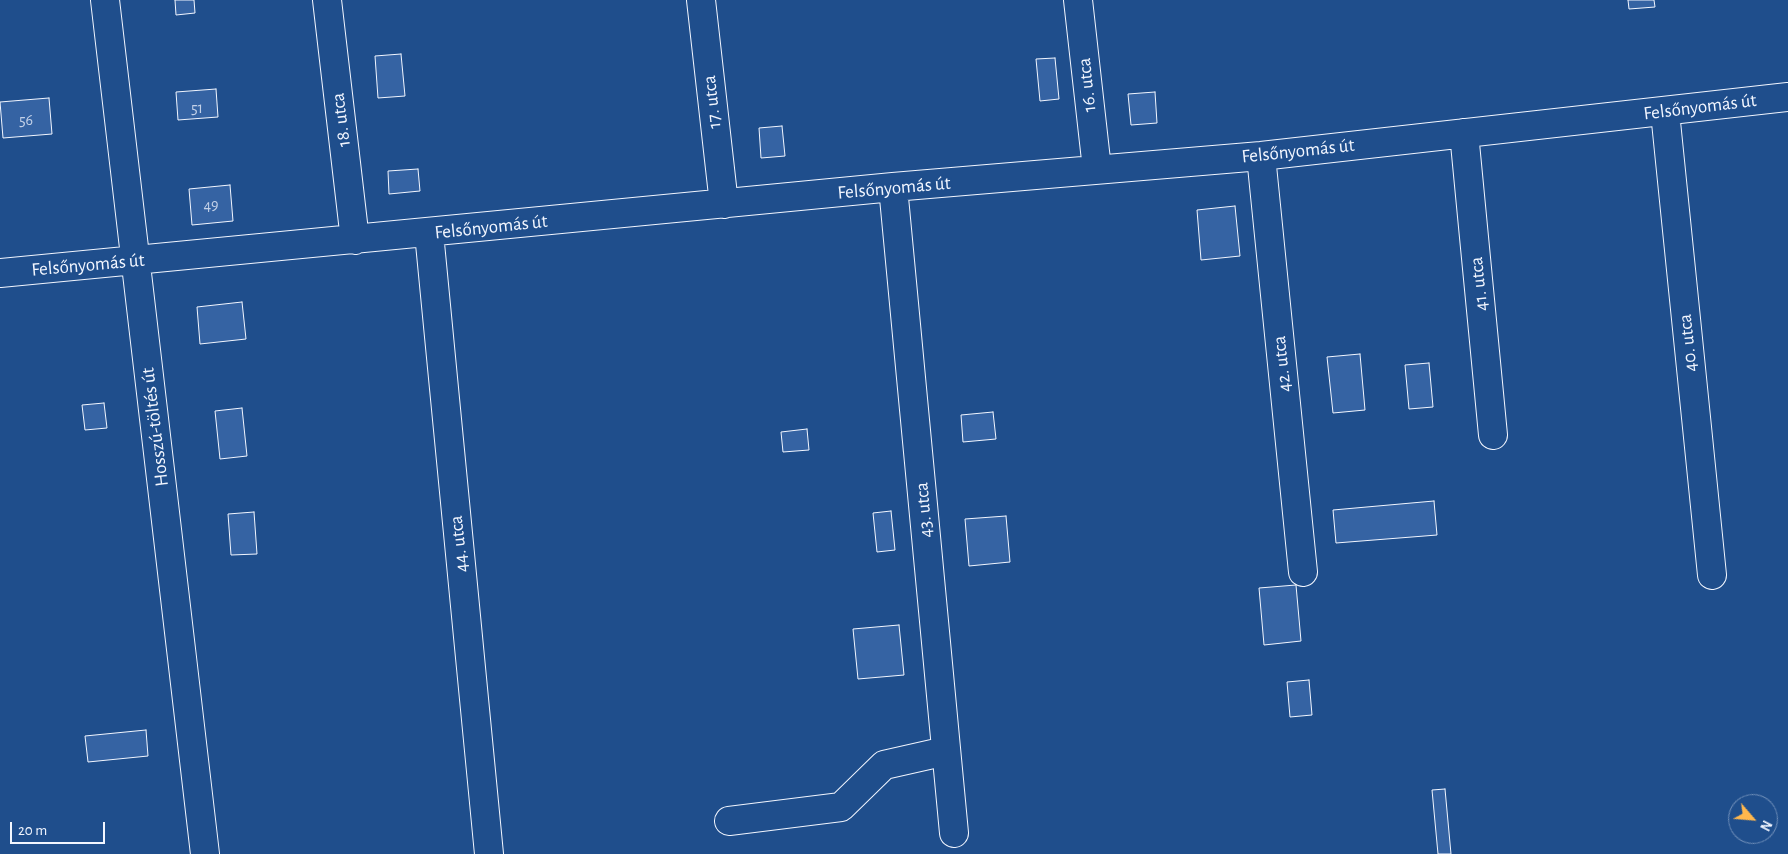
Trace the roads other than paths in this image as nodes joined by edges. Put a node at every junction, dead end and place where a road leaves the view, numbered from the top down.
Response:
1 (105, 0) edge
2 (327, 0) edge
3 (701, 0) edge
4 (1078, 0) edge
5 (1788, 97) edge
6 (1665, 112) junction
7 (1464, 133) junction
8 (1261, 156) junction
9 (1097, 169) junction
10 (893, 187) junction
11 (724, 204) junction
12 (429, 233) junction
13 (355, 240) junction
14 (135, 261) junction
15 (0, 273) edge
16 (1493, 435) dead end
17 (1303, 572) dead end
18 (1712, 575) dead end
19 (946, 751) junction
20 (729, 821) dead end
21 (954, 833) dead end
22 (205, 854) edge
23 (489, 854) edge

1 - 14 street, Hosszú-töltés út
2 - 13 street, 18. utca
3 - 11 street, 17. utca
4 - 9 street, 16. utca
5 - 6 street, Felsőnyomás út
6 - 7 street, Felsőnyomás út
6 - 18 street, 40. utca
7 - 8 street, Felsőnyomás út
7 - 16 street, 41. utca
8 - 9 street, Felsőnyomás út
8 - 17 street, 42. utca
9 - 10 street, Felsőnyomás út
10 - 11 street, Felsőnyomás út
10 - 19 street, 43. utca
11 - 12 street, Felsőnyomás út
12 - 13 street, Felsőnyomás út
12 - 23 street, 44. utca
13 - 14 street, Felsőnyomás út
14 - 15 street, Felsőnyomás út
14 - 22 street, Hosszú-töltés út
19 - 20 street
19 - 21 street, 43. utca

